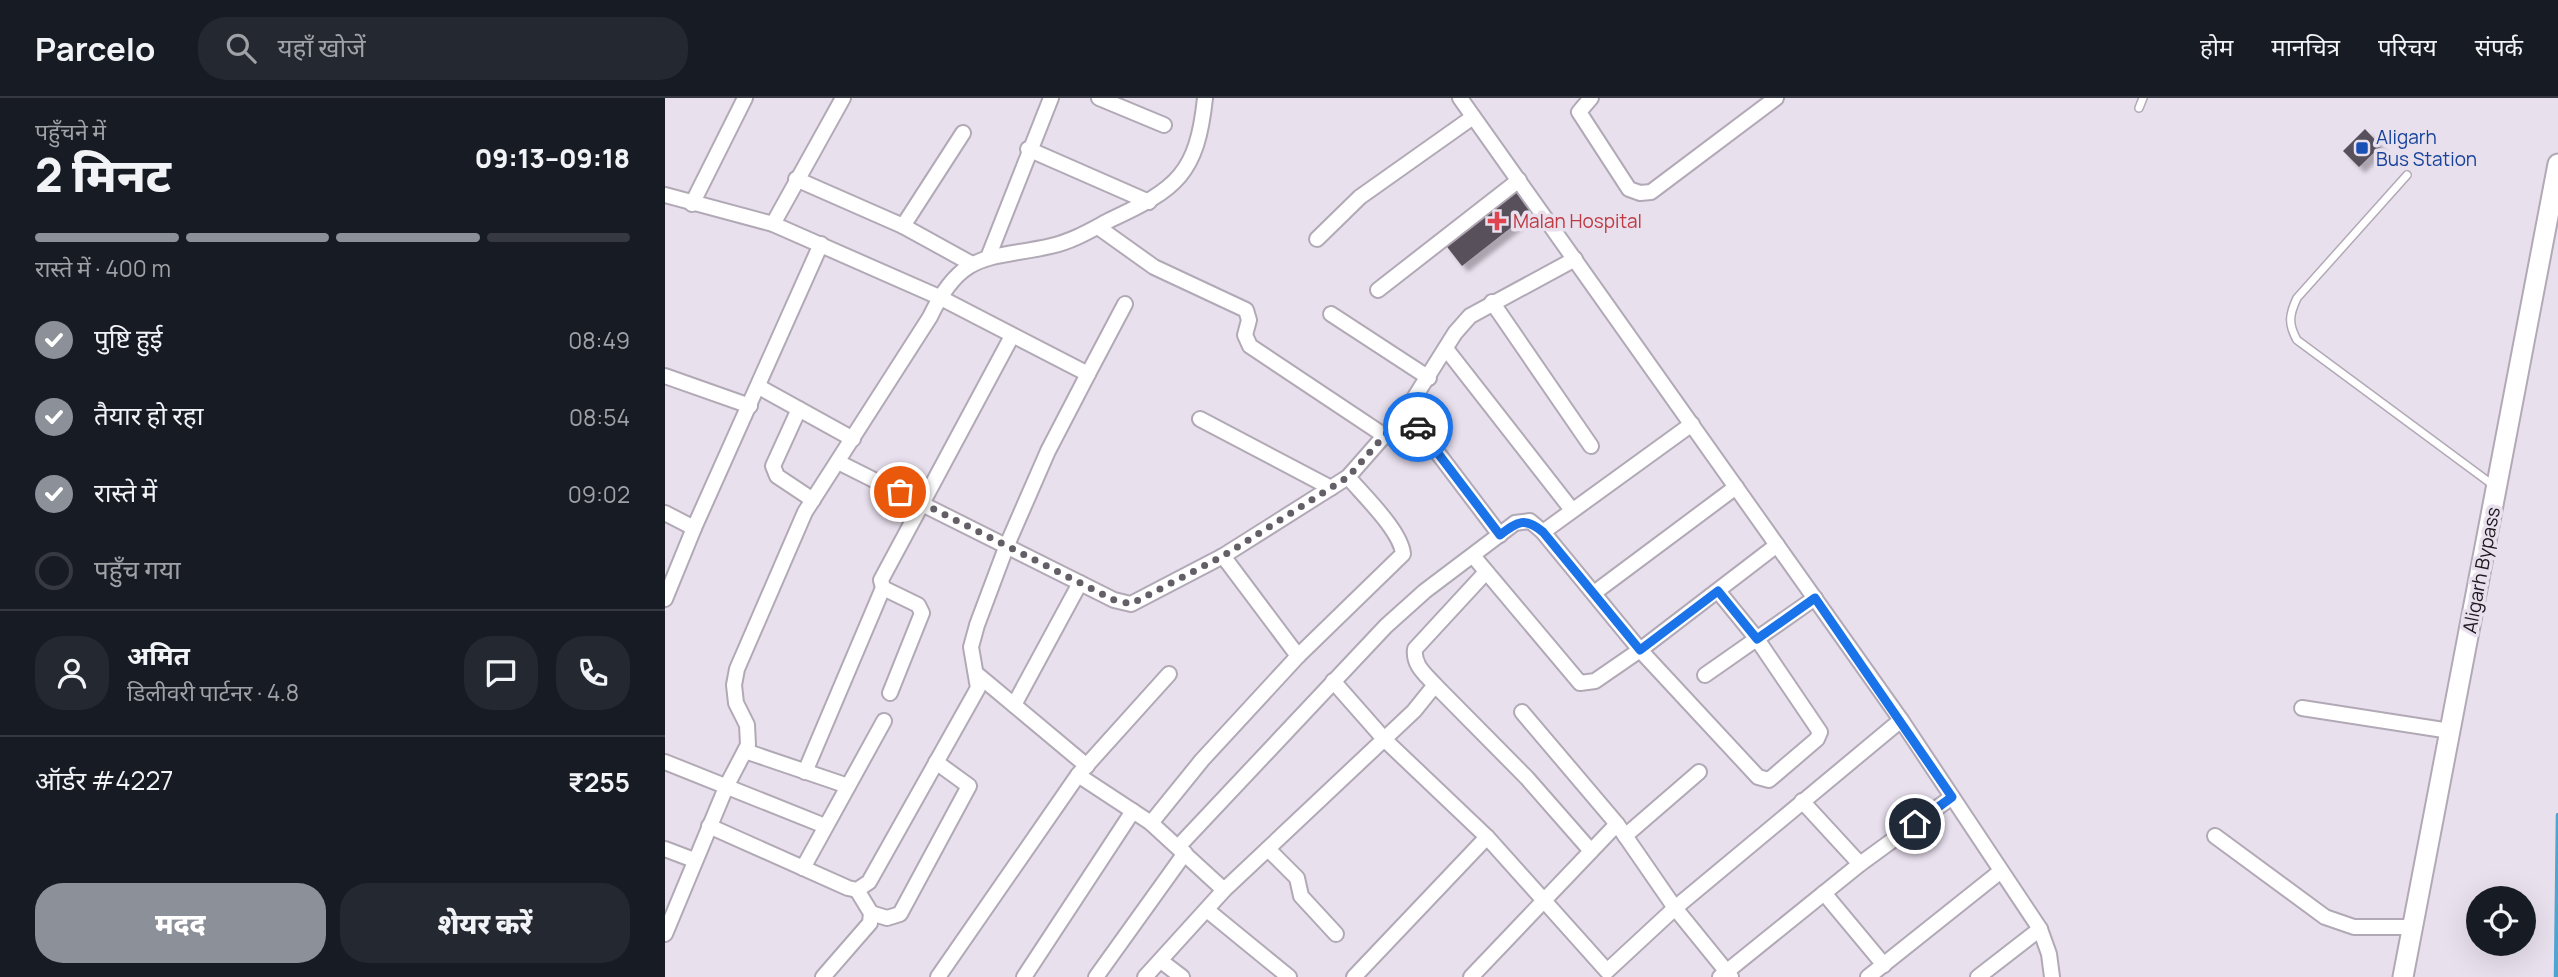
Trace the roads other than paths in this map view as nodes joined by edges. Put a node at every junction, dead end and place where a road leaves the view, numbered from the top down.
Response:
1 (745, 98) edge
2 (843, 98) edge
3 (1051, 98) edge
4 (1099, 98) edge
5 (1205, 98) edge
6 (1460, 98) edge
7 (1572, 98) edge
8 (1591, 98) edge
9 (1776, 98) edge
10 (2143, 98) edge
11 (2139, 108) dead end
12 (1579, 112) junction
13 (1473, 117) junction
14 (1164, 125) dead end
15 (963, 133) dead end
16 (1028, 149) junction
17 (2558, 164) edge
18 (2407, 175) dead end
19 (796, 179) junction
20 (1519, 180) junction
21 (665, 195) edge
22 (1149, 202) junction
23 (692, 204) junction
24 (773, 224) junction
25 (903, 226) junction
26 (1098, 226) junction
27 (1317, 239) dead end
28 (821, 244) junction
29 (989, 256) junction
30 (1575, 259) junction
31 (972, 264) junction
32 (1378, 290) dead end
33 (939, 297) junction
34 (1492, 302) junction
35 (1125, 304) dead end
36 (1331, 314) dead end
37 (1012, 336) junction
38 (1447, 350) junction
39 (1088, 374) junction
40 (665, 376) edge
41 (1429, 378) junction
42 (759, 387) junction
43 (750, 406) junction
44 (799, 410) junction
45 (1406, 411) junction
46 (1200, 419) dead end
47 (1692, 424) junction
48 (1385, 436) junction
49 (853, 439) junction
50 (1591, 446) dead end
51 (838, 462) junction
52 (1348, 477) junction
53 (1736, 487) junction
54 (2496, 487) junction
55 (1331, 488) junction
56 (813, 500) junction
57 (920, 502) junction
58 (1572, 510) junction
59 (665, 513) edge
60 (694, 528) junction
61 (1543, 532) junction
62 (1500, 535) junction
63 (1007, 545) junction
64 (1777, 545) junction
65 (1223, 556) junction
66 (1474, 557) junction
67 (1486, 572) junction
68 (1080, 583) junction
69 (883, 588) junction
70 (1718, 591) junction
71 (666, 593) edge
72 (1594, 593) junction
73 (1815, 598) junction
74 (1757, 639) junction
75 (1640, 650) junction
76 (1299, 656) junction
77 (1169, 674) dead end
78 (978, 675) junction
79 (1705, 675) dead end
80 (1333, 681) junction
81 (1435, 685) junction
82 (890, 693) dead end
83 (1014, 705) junction
84 (2302, 708) dead end
85 (1522, 712) dead end
86 (1901, 720) junction
87 (884, 721) dead end
88 (2450, 731) junction
89 (1385, 740) junction
90 (745, 751) junction
91 (665, 762) edge
92 (936, 762) junction
93 (1083, 771) junction
94 (805, 772) junction
95 (1699, 772) dead end
96 (727, 785) junction
97 (848, 786) junction
98 (1952, 797) junction
99 (1802, 802) junction
100 (1133, 811) junction
101 (1151, 823) junction
102 (709, 826) junction
103 (825, 826) junction
104 (1621, 830) junction
105 (2215, 836) dead end
106 (1487, 837) junction
107 (665, 849) edge
108 (1268, 849) junction
109 (1182, 850) junction
110 (1591, 850) junction
111 (694, 860) junction
112 (1860, 864) junction
113 (803, 868) junction
114 (2001, 871) junction
115 (857, 890) junction
116 (1224, 890) junction
117 (1824, 893) junction
118 (1546, 900) junction
119 (1675, 908) junction
120 (1207, 910) junction
121 (871, 913) junction
122 (2412, 927) junction
123 (2040, 929) junction
124 (665, 934) edge
125 (1336, 934) dead end
126 (1161, 961) junction
127 (1884, 965) junction
128 (1604, 974) edge
129 (1726, 975) edge
130 (824, 977) edge
131 (938, 977) edge
132 (1024, 977) edge
133 (1096, 977) edge
134 (1145, 977) edge
135 (1182, 977) edge
136 (1289, 977) edge
137 (1354, 977) edge
138 (1471, 977) edge
139 (1868, 977) edge
140 (1978, 977) edge
141 (2052, 977) edge
142 (2403, 977) edge

1 - 23 street
2 - 19 street
3 - 16 street
4 - 14 street
5 - 22 street
6 - 13 street
7 - 12 street
8 - 12 street
9 - 12 street
10 - 11 lane
13 - 20 street
13 - 27 street
15 - 25 street
16 - 22 street
16 - 29 street
17 - 54 main road, Aligarh Bypass
18 - 54 lane
19 - 24 street
19 - 25 street
20 - 30 street
20 - 32 street
21 - 23 street
22 - 26 street
23 - 24 street
24 - 28 street
25 - 31 street
26 - 29 street
26 - 48 street
28 - 33 street
28 - 42 street
29 - 31 street
30 - 34 street
30 - 47 street
31 - 33 street
33 - 37 street
33 - 49 street
34 - 38 street
34 - 50 street
35 - 39 street
36 - 41 street
37 - 39 street
37 - 57 street
38 - 41 street
38 - 58 street
39 - 63 street
40 - 43 street
41 - 45 street
42 - 43 street
42 - 44 street
43 - 60 street
44 - 49 street
44 - 56 street
45 - 48 street
45 - 62 street
46 - 55 street
47 - 53 street
47 - 58 street
48 - 52 street
49 - 51 street
51 - 56 street
51 - 57 street
52 - 55 street
52 - 76 street
53 - 64 street
53 - 72 street
54 - 88 main road, Aligarh Bypass
55 - 65 street
56 - 90 street
57 - 63 street
57 - 69 street
58 - 61 street
59 - 60 street
60 - 71 street
61 - 62 street
61 - 72 street
62 - 66 street
63 - 68 street
63 - 78 street
64 - 70 street
64 - 73 street
65 - 68 street
65 - 76 street
66 - 67 street
66 - 80 street
67 - 75 street
67 - 81 street
68 - 83 street
69 - 82 street
69 - 94 street
70 - 74 street
70 - 75 street
72 - 75 street
73 - 74 street
73 - 86 street
74 - 75 street
74 - 79 street
76 - 101 street
77 - 93 street
78 - 83 street
78 - 92 street
80 - 89 street
80 - 109 street
81 - 89 street
81 - 110 street
83 - 93 street
84 - 88 street
85 - 104 street
86 - 98 street
86 - 99 street
87 - 97 street
88 - 122 main road, Aligarh Bypass
89 - 106 street
89 - 108 street
90 - 94 street
90 - 96 street
91 - 96 street
92 - 115 street
92 - 121 street
93 - 100 street
93 - 131 street
94 - 97 street
95 - 104 street
96 - 102 street
96 - 103 street
97 - 103 street
98 - 112 street
98 - 114 street
99 - 112 street
99 - 119 street
100 - 101 street
100 - 132 street
101 - 109 street
102 - 111 street
102 - 113 street
103 - 113 street
104 - 110 street
104 - 119 street
105 - 122 street
106 - 118 street
106 - 137 street
107 - 111 street
108 - 116 street
108 - 125 street
109 - 116 street
109 - 133 street
110 - 118 street
111 - 124 street
112 - 117 street
113 - 115 street
114 - 123 street
114 - 127 street
115 - 121 street
116 - 120 street
117 - 127 street
117 - 129 street
118 - 128 street
118 - 138 street
119 - 128 street
119 - 129 street
120 - 126 street
120 - 136 street
121 - 130 street
122 - 142 main road, Aligarh Bypass
123 - 140 street
123 - 141 street
126 - 134 street
126 - 135 street
127 - 139 street

